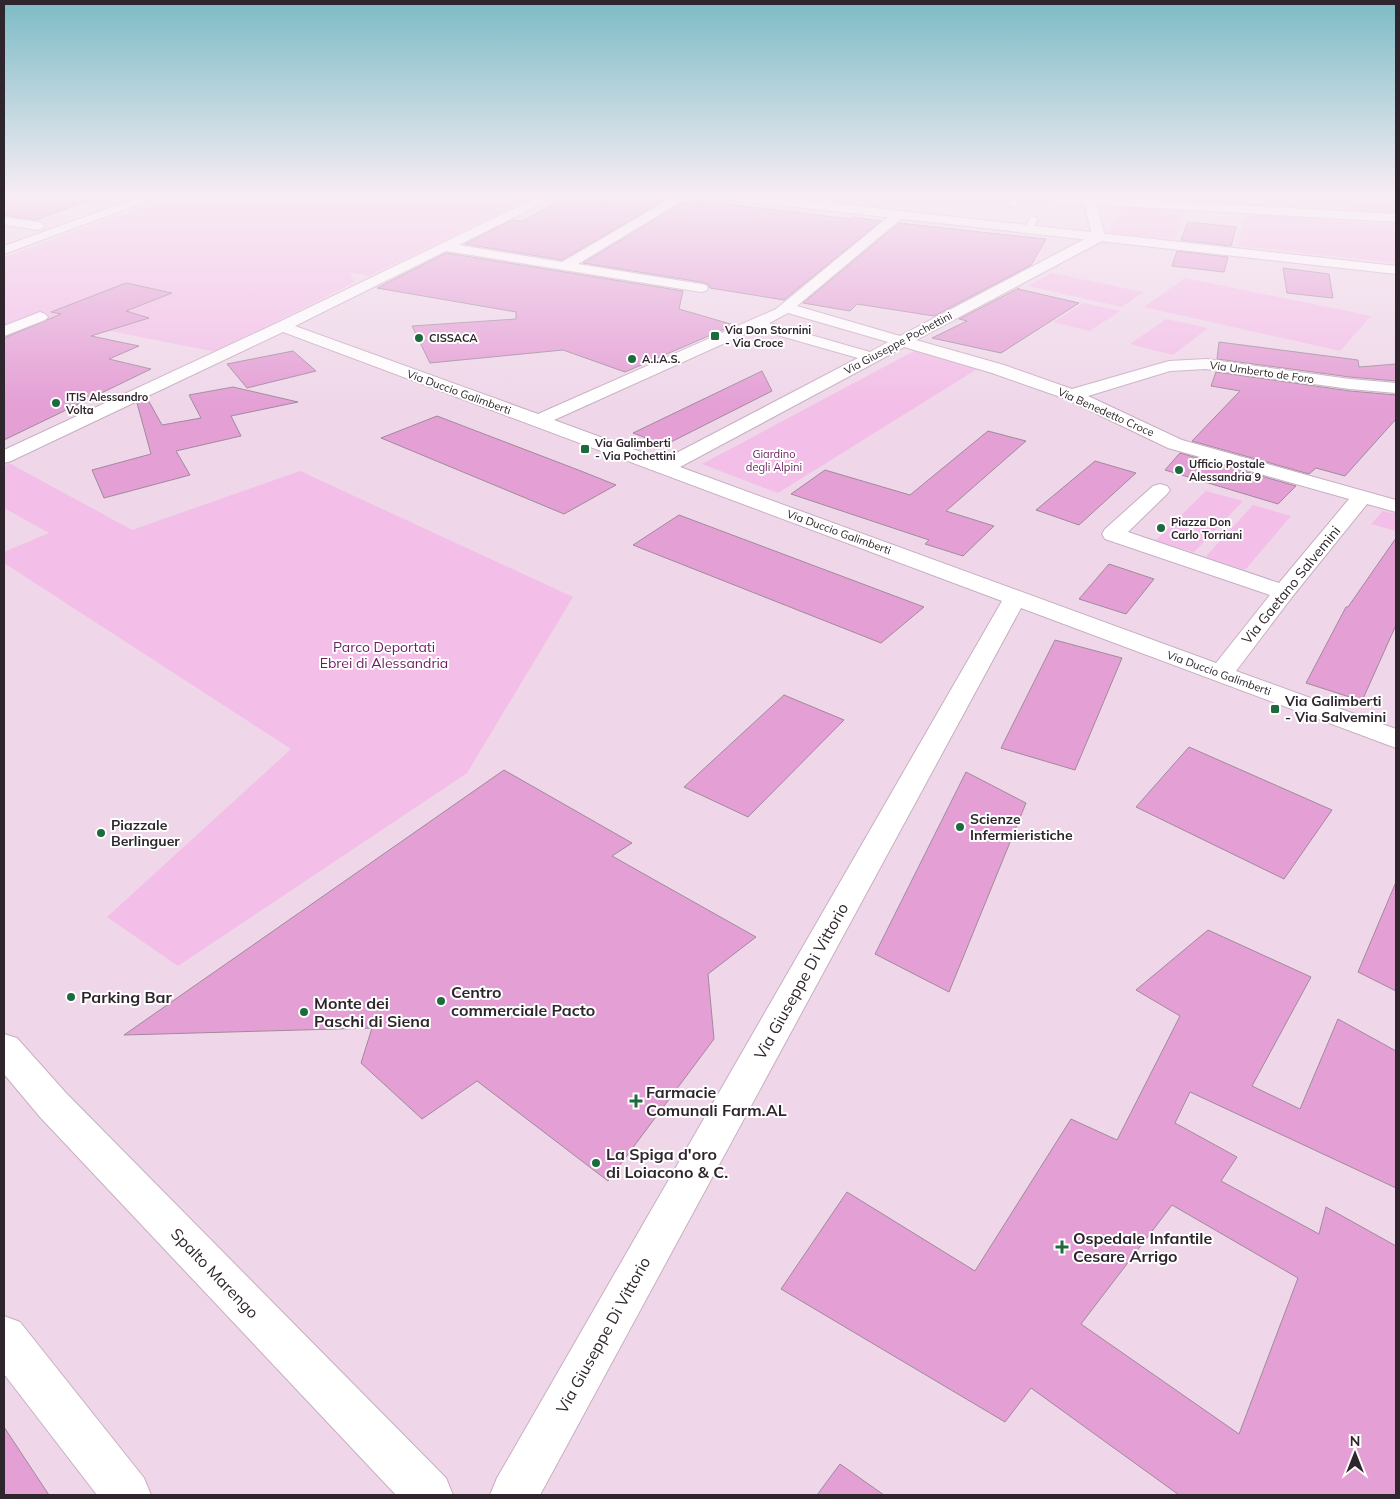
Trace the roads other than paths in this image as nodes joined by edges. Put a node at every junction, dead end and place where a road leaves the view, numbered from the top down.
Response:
1 (405, 266) edge
2 (565, 266) edge
3 (837, 266) edge
4 (1045, 266) edge
5 (1360, 266) edge
6 (1396, 270) edge
7 (701, 288) dead end
8 (786, 308) junction
9 (40, 317) dead end
10 (755, 324) junction
11 (282, 326) junction
12 (4, 331) edge
13 (904, 341) junction
14 (871, 357) junction
15 (1396, 388) edge
16 (1072, 395) junction
17 (538, 421) junction
18 (4, 457) edge
19 (665, 467) junction
20 (1160, 490) dead end
21 (1362, 497) junction
22 (1396, 506) edge
23 (1284, 592) junction
24 (1015, 598) junction
25 (1221, 674) junction
26 (1396, 739) edge
27 (4, 1049) edge
28 (4, 1338) edge
29 (127, 1495) edge
30 (429, 1495) edge
31 (514, 1495) edge

1 - 11 street
2 - 7 street
3 - 8 street
4 - 13 street, Via Giuseppe Pochettini
5 - 6 street
8 - 10 street
8 - 13 street, Via Benedetto Croce
9 - 12 street
10 - 14 street
10 - 17 street
11 - 17 street, Via Duccio Galimberti
11 - 18 street
13 - 14 street, Via Giuseppe Pochettini
13 - 16 street, Via Benedetto Croce
14 - 19 street, Via Giuseppe Pochettini
15 - 16 street, Via Umberto de Foro
16 - 21 street, Via Benedetto Croce
17 - 19 street, Via Duccio Galimberti
19 - 24 street, Via Duccio Galimberti
20 - 23 street
21 - 22 street, Via Benedetto Croce
21 - 23 street, Via Gaetano Salvemini
23 - 25 street, Via Gaetano Salvemini
24 - 25 street, Via Duccio Galimberti
24 - 31 street, Via Giuseppe Di Vittorio
25 - 26 street, Via Duccio Galimberti
27 - 30 street, Spalto Marengo
28 - 29 street

